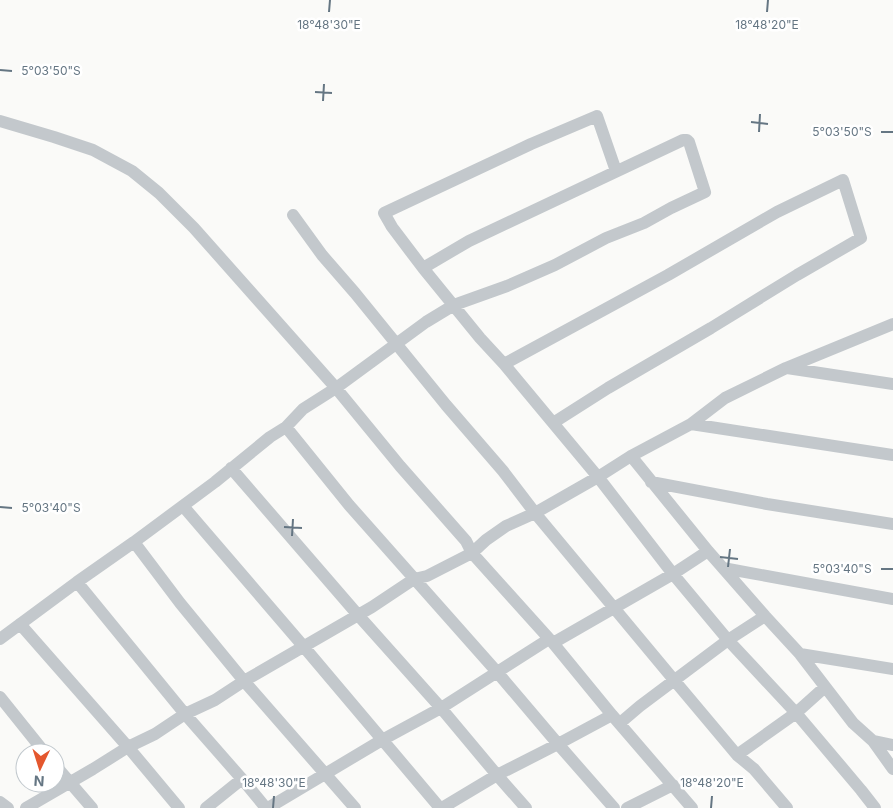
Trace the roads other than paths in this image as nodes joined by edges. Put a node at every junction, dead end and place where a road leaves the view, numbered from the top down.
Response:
1 (0, 121) edge
2 (616, 171) junction
3 (293, 215) dead end
4 (423, 268) junction
5 (454, 305) junction
6 (893, 324) edge
7 (396, 344) junction
8 (504, 364) junction
9 (786, 368) junction
10 (893, 384) edge
11 (336, 388) junction
12 (553, 423) junction
13 (691, 424) junction
14 (286, 427) junction
15 (893, 455) edge
16 (631, 456) junction
17 (231, 468) junction
18 (598, 477) junction
19 (651, 482) junction
20 (182, 506) junction
21 (535, 513) junction
22 (893, 524) edge
23 (134, 542) junction
24 (708, 551) junction
25 (472, 553) junction
26 (723, 568) junction
27 (673, 574) junction
28 (414, 579) junction
29 (77, 582) junction
30 (893, 599) edge
31 (615, 608) junction
32 (358, 615) junction
33 (765, 616) junction
34 (20, 624) junction
35 (0, 639) edge
36 (728, 640) junction
37 (551, 641) junction
38 (304, 647) junction
39 (800, 654) junction
40 (893, 669) edge
41 (496, 672) junction
42 (244, 680) junction
43 (674, 680) junction
44 (825, 687) junction
45 (0, 697) edge
46 (441, 708) junction
47 (185, 714) junction
48 (796, 714) junction
49 (616, 719) junction
50 (382, 740) junction
51 (873, 741) junction
52 (37, 743) edge
53 (558, 744) junction
54 (893, 745) edge
55 (128, 747) junction
56 (737, 754) junction
57 (893, 769) edge
58 (326, 775) junction
59 (497, 775) junction
60 (65, 776) edge
61 (242, 779) junction
62 (70, 782) junction
63 (672, 785) junction
64 (0, 802) edge
65 (8, 808) edge
66 (26, 808) edge
67 (92, 808) edge
68 (179, 808) edge
69 (206, 808) edge
70 (267, 808) edge
71 (355, 808) edge
72 (441, 808) edge
73 (526, 808) edge
74 (614, 808) edge
75 (627, 808) edge
76 (692, 808) edge
77 (787, 808) edge
78 (875, 808) edge

1 - 11 street
2 - 4 street
2 - 4 street
2 - 5 street
3 - 7 street
4 - 5 street
5 - 7 street
5 - 8 street
6 - 9 street
7 - 11 street
7 - 21 street
8 - 12 street
8 - 12 street
9 - 10 street
9 - 13 street
11 - 14 street
11 - 25 street
12 - 18 street
13 - 15 street
13 - 16 street
14 - 17 street
14 - 28 street
16 - 18 street
16 - 19 street
17 - 20 street
17 - 32 street
18 - 21 street
18 - 27 street
19 - 22 street
19 - 24 street
20 - 23 street
20 - 38 street
21 - 25 street
21 - 31 street
23 - 29 street
23 - 42 street
24 - 26 street
24 - 27 street
25 - 28 street
25 - 37 street
26 - 30 street
26 - 33 street
27 - 31 street
27 - 36 street
28 - 32 street
28 - 41 street
29 - 34 street
29 - 47 street
31 - 37 street
31 - 43 street
32 - 38 street
32 - 46 street
33 - 36 street
33 - 39 street
34 - 35 street
34 - 55 street
36 - 43 street
36 - 48 street
37 - 41 street
37 - 49 street
38 - 42 street
38 - 50 street
39 - 40 street
39 - 44 street
41 - 46 street
41 - 53 street
42 - 47 street
42 - 58 street
43 - 49 street
43 - 56 street
44 - 48 street
44 - 51 street
45 - 52 street
46 - 50 street
46 - 59 street
47 - 55 street
47 - 61 street
48 - 56 street
48 - 78 street
49 - 53 street
49 - 63 street
50 - 58 street
50 - 72 street
51 - 54 street
51 - 57 street
53 - 59 street
53 - 74 street
55 - 62 street
55 - 68 street
56 - 77 street
58 - 70 street
58 - 71 street
59 - 72 street
59 - 73 street
60 - 62 street
61 - 69 street
61 - 70 street
62 - 66 street
62 - 67 street
63 - 75 street
63 - 76 street
64 - 65 street

